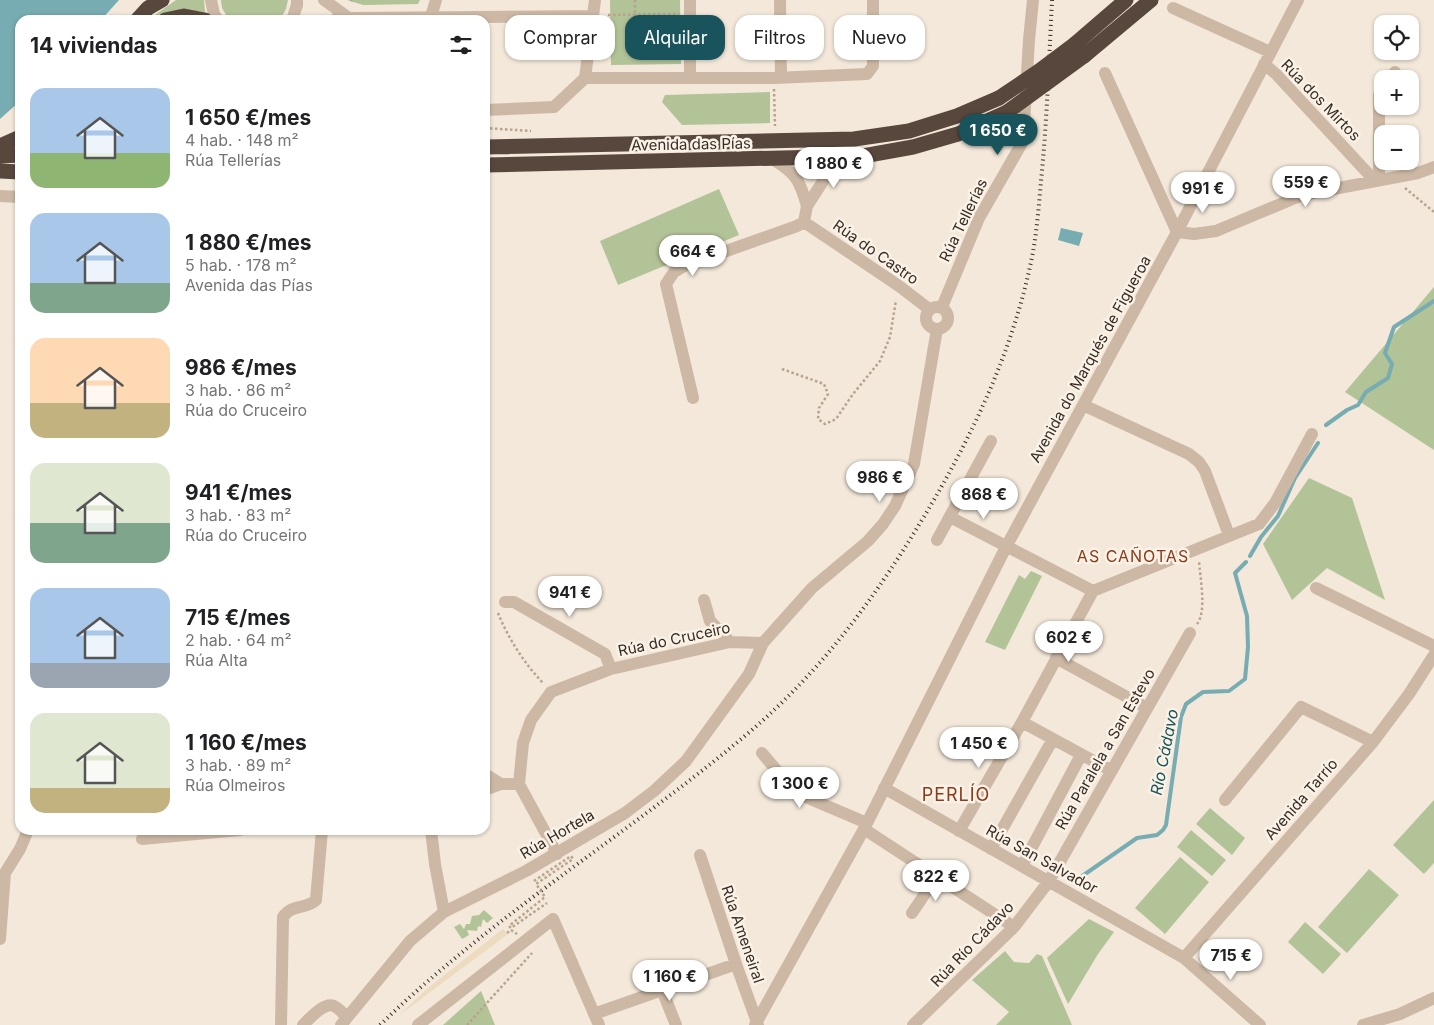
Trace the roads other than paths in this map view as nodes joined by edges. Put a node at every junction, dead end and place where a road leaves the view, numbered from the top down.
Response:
1 (162, 0) edge
2 (211, 0) edge
3 (297, 0) edge
4 (324, 0) edge
5 (436, 0) edge
6 (595, 0) edge
7 (690, 0) edge
8 (780, 0) edge
9 (873, 0) edge
10 (1033, 0) edge
11 (1126, 0) edge
12 (1151, 0) edge
13 (1298, 0) edge
14 (1173, 8) dead end
15 (142, 15) edge
16 (215, 15) edge
17 (294, 15) edge
18 (346, 15) edge
19 (431, 15) edge
20 (593, 15) edge
21 (490, 18) edge
22 (505, 18) edge
23 (1270, 52) junction
24 (588, 60) edge
25 (1264, 64) junction
26 (1105, 73) dead end
27 (586, 78) junction
28 (690, 78) junction
29 (777, 78) junction
30 (490, 110) edge
31 (1379, 115) edge
32 (15, 139) edge
33 (0, 146) edge
34 (490, 147) edge
35 (0, 156) edge
36 (15, 156) edge
37 (838, 158) junction
38 (774, 160) junction
39 (490, 165) edge
40 (1434, 167) edge
41 (0, 171) edge
42 (15, 172) edge
43 (1377, 180) junction
44 (0, 196) edge
45 (15, 197) edge
46 (807, 206) junction
47 (804, 222) junction
48 (1178, 232) junction
49 (936, 308) junction
50 (937, 329) junction
51 (693, 398) dead end
52 (1083, 405) junction
53 (1312, 434) dead end
54 (991, 441) dead end
55 (950, 517) junction
56 (1229, 535) junction
57 (937, 540) dead end
58 (1006, 547) junction
59 (1316, 588) dead end
60 (1093, 591) junction
61 (704, 600) dead end
62 (501, 605) road end
63 (1190, 633) road end
64 (730, 642) junction
65 (763, 643) junction
66 (1434, 646) edge
67 (1434, 655) edge
68 (1056, 658) junction
69 (611, 669) junction
70 (1146, 708) junction
71 (1022, 722) junction
72 (1052, 739) junction
73 (1372, 742) junction
74 (762, 753) dead end
75 (1082, 755) junction
76 (1112, 771) junction
77 (490, 777) edge
78 (501, 784) junction
79 (519, 784) junction
80 (490, 788) edge
81 (884, 788) junction
82 (1225, 800) dead end
83 (866, 826) junction
84 (959, 831) junction
85 (26, 835) edge
86 (186, 835) edge
87 (322, 835) edge
88 (432, 835) edge
89 (142, 839) dead end
90 (991, 849) junction
91 (557, 854) junction
92 (700, 855) dead end
93 (1022, 866) junction
94 (937, 876) junction
95 (1049, 881) junction
96 (444, 912) junction
97 (912, 913) dead end
98 (1014, 927) junction
99 (0, 939) edge
100 (1184, 958) junction
101 (736, 964) junction
102 (662, 990) junction
103 (1434, 998) edge
104 (596, 1020) edge
105 (344, 1021) edge
106 (757, 1024) edge
107 (918, 1024) edge
108 (281, 1025) edge
109 (303, 1025) edge
110 (418, 1025) edge
111 (676, 1025) edge
112 (1260, 1025) edge
113 (1363, 1025) edge

1 - 15 highway
2 - 16 street
3 - 17 street
4 - 18 street
5 - 19 street
6 - 20 street
7 - 28 street
8 - 29 street
9 - 29 street
10 - 49 street, Rúa Tellerías
11 - 34 highway, Avenida das Pías, bridge
12 - 37 highway, Avenida das Pías, bridge
13 - 23 street, Avenida do Marqués de Figueroa
14 - 23 street, Rúa dos Mirtos
21 - 22 street
23 - 25 street, Avenida do Marqués de Figueroa
24 - 27 street
25 - 43 street, Rúa dos Mirtos
25 - 48 street, Avenida do Marqués de Figueroa
26 - 48 street
27 - 28 street
27 - 30 street
28 - 29 street
31 - 43 street
32 - 33 highway
35 - 36 highway
37 - 38 highway, Avenida das Pías
37 - 46 street
38 - 39 highway, Avenida das Pías
38 - 46 street
40 - 43 street
41 - 42 highway
43 - 48 street
44 - 45 street
46 - 47 street
47 - 49 street, Rúa do Castro
47 - 51 street
48 - 52 street, Avenida do Marqués de Figueroa
49 - 50 street
49 - 50 street
50 - 65 street
52 - 56 street
52 - 58 street, Avenida do Marqués de Figueroa
53 - 56 street
54 - 55 street
55 - 57 street
55 - 58 street
56 - 60 street
58 - 60 street
58 - 81 street, Avenida do Marqués de Figueroa
59 - 66 street
60 - 68 street
61 - 64 street
62 - 69 street
63 - 70 street, Rúa Paralela a San Estevo
64 - 65 street, Rúa do Cruceiro
64 - 69 street, Rúa do Cruceiro
65 - 91 street, Rúa Hortela
67 - 73 street, Avenida Tarrío
68 - 70 street
68 - 71 street
69 - 79 street, Rúa do Cruceiro
70 - 76 street, Rúa Paralela a San Estevo
71 - 72 street
71 - 84 street
72 - 75 street
72 - 90 street
73 - 82 street
73 - 100 street, Avenida Tarrío
74 - 83 street
75 - 76 street
75 - 93 street
76 - 95 street, Rúa Paralela a San Estevo
77 - 78 street
78 - 79 street
78 - 80 street
79 - 91 street
81 - 83 street, Avenida do Marqués de Figueroa
81 - 84 street, Rúa San Salvador
83 - 94 street
83 - 106 street, Avenida do Marqués de Figueroa
84 - 90 street, Rúa San Salvador
85 - 99 street
86 - 89 street
87 - 108 street
88 - 96 street
90 - 93 street, Rúa San Salvador
91 - 96 street, Rúa Hortela
92 - 101 street, Rúa Ameneiral
93 - 95 street, Rúa San Salvador
94 - 97 street
94 - 98 street
95 - 98 street, Rúa Río Cádavo
95 - 100 street, Rúa San Salvador
96 - 105 street, Rúa Hortela
98 - 107 street, Rúa Río Cádavo
100 - 112 street, Rúa San Salvador
101 - 102 street
101 - 106 street, Rúa Ameneiral
102 - 104 street
102 - 111 street
103 - 113 street
104 - 110 street
105 - 109 street

